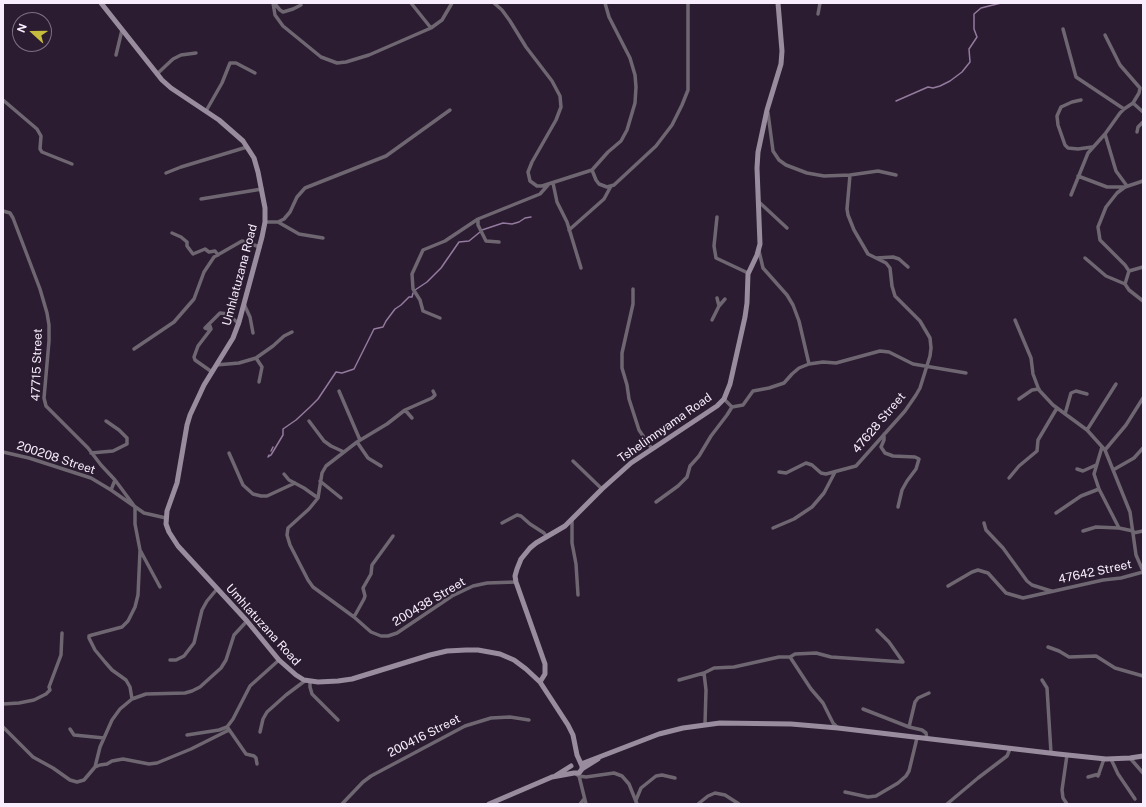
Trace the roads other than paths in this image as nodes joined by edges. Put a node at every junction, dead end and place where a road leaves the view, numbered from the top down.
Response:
1 (101, 3) edge
2 (273, 3) edge
3 (411, 3) edge
4 (452, 3) edge
5 (494, 3) edge
6 (605, 3) edge
7 (688, 3) edge
8 (778, 3) edge
9 (820, 3) edge
10 (301, 5) dead end
11 (818, 14) dead end
12 (431, 28) junction
13 (1063, 29) dead end
14 (122, 30) junction
15 (1105, 36) dead end
16 (196, 53) dead end
17 (116, 54) dead end
18 (255, 73) dead end
19 (157, 74) junction
20 (3, 100) edge
21 (1081, 100) dead end
22 (1133, 103) junction
23 (1124, 109) junction
24 (206, 110) junction
25 (450, 110) dead end
26 (767, 110) junction
27 (1143, 112) edge
28 (1143, 122) edge
29 (1137, 132) dead end
30 (1105, 134) junction
31 (247, 146) junction
32 (1092, 147) junction
33 (72, 164) dead end
34 (592, 170) junction
35 (166, 173) dead end
36 (850, 175) junction
37 (896, 175) dead end
38 (1078, 176) junction
39 (1143, 181) edge
40 (551, 184) junction
41 (611, 186) junction
42 (1126, 187) junction
43 (262, 189) junction
44 (1071, 195) dead end
45 (201, 199) dead end
46 (759, 202) junction
47 (3, 211) edge
48 (717, 217) dead end
49 (478, 219) junction
50 (265, 222) junction
51 (278, 222) junction
52 (787, 228) dead end
53 (569, 230) junction
54 (172, 233) dead end
55 (323, 238) dead end
56 (499, 242) dead end
57 (260, 247) junction
58 (759, 250) junction
59 (218, 255) junction
60 (875, 258) junction
61 (1085, 258) dead end
62 (908, 267) dead end
63 (1143, 267) edge
64 (581, 268) dead end
65 (1129, 271) junction
66 (748, 272) junction
67 (1125, 284) junction
68 (633, 289) dead end
69 (717, 298) dead end
70 (725, 299) dead end
71 (1143, 301) edge
72 (244, 304) junction
73 (719, 306) junction
74 (440, 318) dead end
75 (712, 320) dead end
76 (1015, 320) dead end
77 (238, 324) junction
78 (292, 332) dead end
79 (253, 333) dead end
80 (134, 349) dead end
81 (256, 358) junction
82 (809, 364) junction
83 (216, 365) junction
84 (926, 367) junction
85 (212, 372) junction
86 (966, 373) dead end
87 (259, 382) dead end
88 (1116, 384) dead end
89 (1038, 387) junction
90 (339, 391) dead end
91 (433, 391) dead end
92 (1087, 394) dead end
93 (1143, 398) edge
94 (724, 399) junction
95 (1019, 400) dead end
96 (732, 407) junction
97 (1057, 408) junction
98 (405, 410) junction
99 (1065, 414) junction
100 (412, 418) dead end
101 (309, 420) dead end
102 (106, 421) dead end
103 (1087, 430) junction
104 (884, 434) junction
105 (359, 441) junction
106 (1143, 448) edge
107 (652, 449) junction
108 (1103, 449) junction
109 (3, 452) edge
110 (344, 452) junction
111 (91, 453) junction
112 (229, 453) dead end
113 (573, 461) dead end
114 (1096, 465) junction
115 (381, 466) dead end
116 (1077, 469) dead end
117 (1113, 470) junction
118 (779, 472) dead end
119 (835, 472) junction
120 (284, 474) dead end
121 (1010, 478) dead end
122 (115, 480) junction
123 (320, 482) junction
124 (295, 484) junction
125 (602, 489) junction
126 (1099, 489) junction
127 (111, 490) junction
128 (318, 498) junction
129 (341, 498) dead end
130 (656, 502) dead end
131 (898, 507) dead end
132 (135, 508) junction
133 (1056, 513) dead end
134 (166, 518) junction
135 (572, 519) junction
136 (502, 523) dead end
137 (984, 523) dead end
138 (773, 528) dead end
139 (1119, 528) junction
140 (1083, 531) dead end
141 (1143, 531) edge
142 (1133, 532) junction
143 (393, 536) dead end
144 (547, 537) junction
145 (140, 550) junction
146 (1143, 572) edge
147 (516, 582) junction
148 (948, 586) dead end
149 (160, 587) dead end
150 (217, 589) junction
151 (1052, 591) junction
152 (578, 595) dead end
153 (354, 616) junction
154 (247, 622) junction
155 (878, 630) dead end
156 (62, 634) dead end
157 (1048, 647) dead end
158 (790, 657) junction
159 (170, 660) dead end
160 (279, 660) junction
161 (704, 673) junction
162 (1143, 676) edge
163 (679, 680) dead end
164 (1042, 680) dead end
165 (308, 681) junction
166 (540, 682) junction
167 (929, 693) dead end
168 (132, 699) junction
169 (3, 704) edge
170 (863, 709) dead end
171 (338, 720) dead end
172 (529, 720) dead end
173 (705, 724) junction
174 (3, 727) edge
175 (909, 727) junction
176 (228, 728) junction
177 (838, 728) junction
178 (70, 729) dead end
179 (260, 732) dead end
180 (187, 735) dead end
181 (104, 738) junction
182 (917, 738) junction
183 (927, 739) junction
184 (1010, 749) junction
185 (576, 751) junction
186 (1051, 754) junction
187 (1067, 755) junction
188 (1143, 756) edge
189 (1111, 758) junction
190 (1130, 758) junction
191 (1104, 759) junction
192 (257, 764) dead end
193 (572, 766) junction
194 (95, 767) junction
195 (581, 767) junction
196 (1143, 773) edge
197 (576, 774) junction
198 (590, 776) junction
199 (552, 777) junction
200 (675, 778) dead end
201 (1088, 778) dead end
202 (845, 792) dead end
203 (584, 799) junction
204 (1135, 799) dead end
205 (636, 800) junction
206 (342, 804) edge
207 (489, 804) edge
208 (580, 804) edge
209 (586, 804) edge
210 (638, 804) edge
211 (698, 804) edge
212 (739, 804) edge
213 (947, 804) edge
214 (1067, 804) edge

1 - 14 street, Umhlatuzana Road
2 - 10 street
2 - 12 street
3 - 12 street
4 - 12 street
5 - 40 street
6 - 34 street
7 - 41 street
8 - 26 street, Tshelimnyama Road
9 - 11 street
13 - 23 street
14 - 17 street
14 - 19 street, Umhlatuzana Road
15 - 22 street
16 - 19 street
18 - 24 street
19 - 24 street, Umhlatuzana Road
20 - 33 street
21 - 32 street
22 - 23 street
22 - 27 street
23 - 30 street
24 - 31 street, Umhlatuzana Road
25 - 51 street
26 - 36 street
26 - 46 street, Tshelimnyama Road
28 - 29 street
30 - 32 street
30 - 42 street
31 - 35 street
31 - 43 street, Umhlatuzana Road
32 - 38 street
34 - 40 street
34 - 41 street
36 - 37 street
36 - 60 street, 47628 Street
38 - 42 street
38 - 44 street
39 - 42 street
40 - 49 street
40 - 53 street
41 - 53 street
42 - 65 street
43 - 45 street
43 - 50 street, Umhlatuzana Road
46 - 52 street
46 - 58 street, Tshelimnyama Road
47 - 111 street, 47715 Street
48 - 66 street
49 - 56 street
49 - 74 street
50 - 51 street
50 - 57 street, Umhlatuzana Road
51 - 55 street
53 - 64 street
54 - 59 street
57 - 59 street
57 - 72 street, Umhlatuzana Road
58 - 66 street, Tshelimnyama Road
58 - 82 street
59 - 80 street
60 - 62 street
60 - 84 street, 47628 Street
61 - 67 street
63 - 65 street
65 - 67 street
66 - 94 street, Tshelimnyama Road
67 - 71 street
68 - 107 street
69 - 73 street
70 - 73 street
72 - 77 street, Umhlatuzana Road
72 - 79 street
73 - 75 street
76 - 89 street
77 - 83 street, Umhlatuzana Road
77 - 85 street
78 - 81 street
81 - 83 street
81 - 87 street
82 - 84 street
82 - 96 street
83 - 85 street, Umhlatuzana Road
84 - 86 street
84 - 104 street, 47628 Street
85 - 134 street, Umhlatuzana Road
88 - 103 street
89 - 95 street
89 - 97 street
90 - 105 street
91 - 98 street
92 - 99 street
93 - 108 street
94 - 96 street
94 - 107 street, Tshelimnyama Road
96 - 130 street
97 - 99 street
97 - 121 street
98 - 100 street
98 - 105 street
99 - 103 street
101 - 110 street
102 - 111 street
103 - 108 street
104 - 119 street, 47628 Street
104 - 131 street
105 - 110 street
105 - 115 street
106 - 117 street
107 - 125 street, Tshelimnyama Road
108 - 114 street
108 - 117 street
109 - 127 street, 200208 Street
110 - 123 street
111 - 122 street, 47715 Street
112 - 124 street
113 - 125 street
114 - 116 street
114 - 126 street
117 - 142 street
118 - 119 street, 47628 Street
119 - 138 street
120 - 124 street
122 - 127 street
122 - 132 street, 47715 Street
123 - 128 street
123 - 129 street
124 - 128 street
125 - 135 street, Tshelimnyama Road
126 - 133 street
126 - 139 street
127 - 132 street, 200208 Street
128 - 153 street, 200438 Street
132 - 134 street, 200208 Street
132 - 145 street
134 - 150 street, Umhlatuzana Road
135 - 144 street, Tshelimnyama Road
135 - 152 street
136 - 144 street
137 - 151 street
139 - 140 street
139 - 142 street
141 - 142 street
142 - 146 street
143 - 153 street
144 - 147 street, Tshelimnyama Road
145 - 149 street
145 - 168 street
146 - 151 street, 47642 Street
147 - 153 street, 200438 Street
147 - 166 street, Tshelimnyama Road
148 - 151 street, 47642 Street
150 - 154 street, Umhlatuzana Road
150 - 159 street
154 - 160 street, Umhlatuzana Road
154 - 168 street
155 - 158 street
156 - 169 street
157 - 162 street
158 - 161 street
158 - 177 street
160 - 165 street, Umhlatuzana Road
160 - 176 street
161 - 163 street
161 - 173 street
164 - 186 street
165 - 166 street, Umhlatuzana Road
165 - 171 street
165 - 179 street
166 - 185 street, Umhlatuzana Road
167 - 175 street
168 - 181 street
170 - 175 street
172 - 206 street, 200416 Street
173 - 177 street
173 - 195 street
174 - 194 street
175 - 183 street
176 - 180 street
176 - 192 street
176 - 194 street
177 - 182 street
178 - 181 street
181 - 194 street
182 - 183 street
182 - 202 street
183 - 184 street
184 - 186 street
184 - 213 street
185 - 193 street, Umhlatuzana Road
185 - 195 street, Umhlatuzana Road
186 - 187 street
187 - 191 street
187 - 214 street
188 - 190 street
189 - 190 street
189 - 191 street
189 - 204 street
190 - 196 street
191 - 201 street
193 - 195 street
193 - 197 street
193 - 199 street
195 - 197 street
195 - 198 street
197 - 198 street
197 - 199 street
197 - 203 street
198 - 205 street
199 - 207 street
200 - 205 street
203 - 208 street
203 - 209 street
205 - 210 street
211 - 212 street

